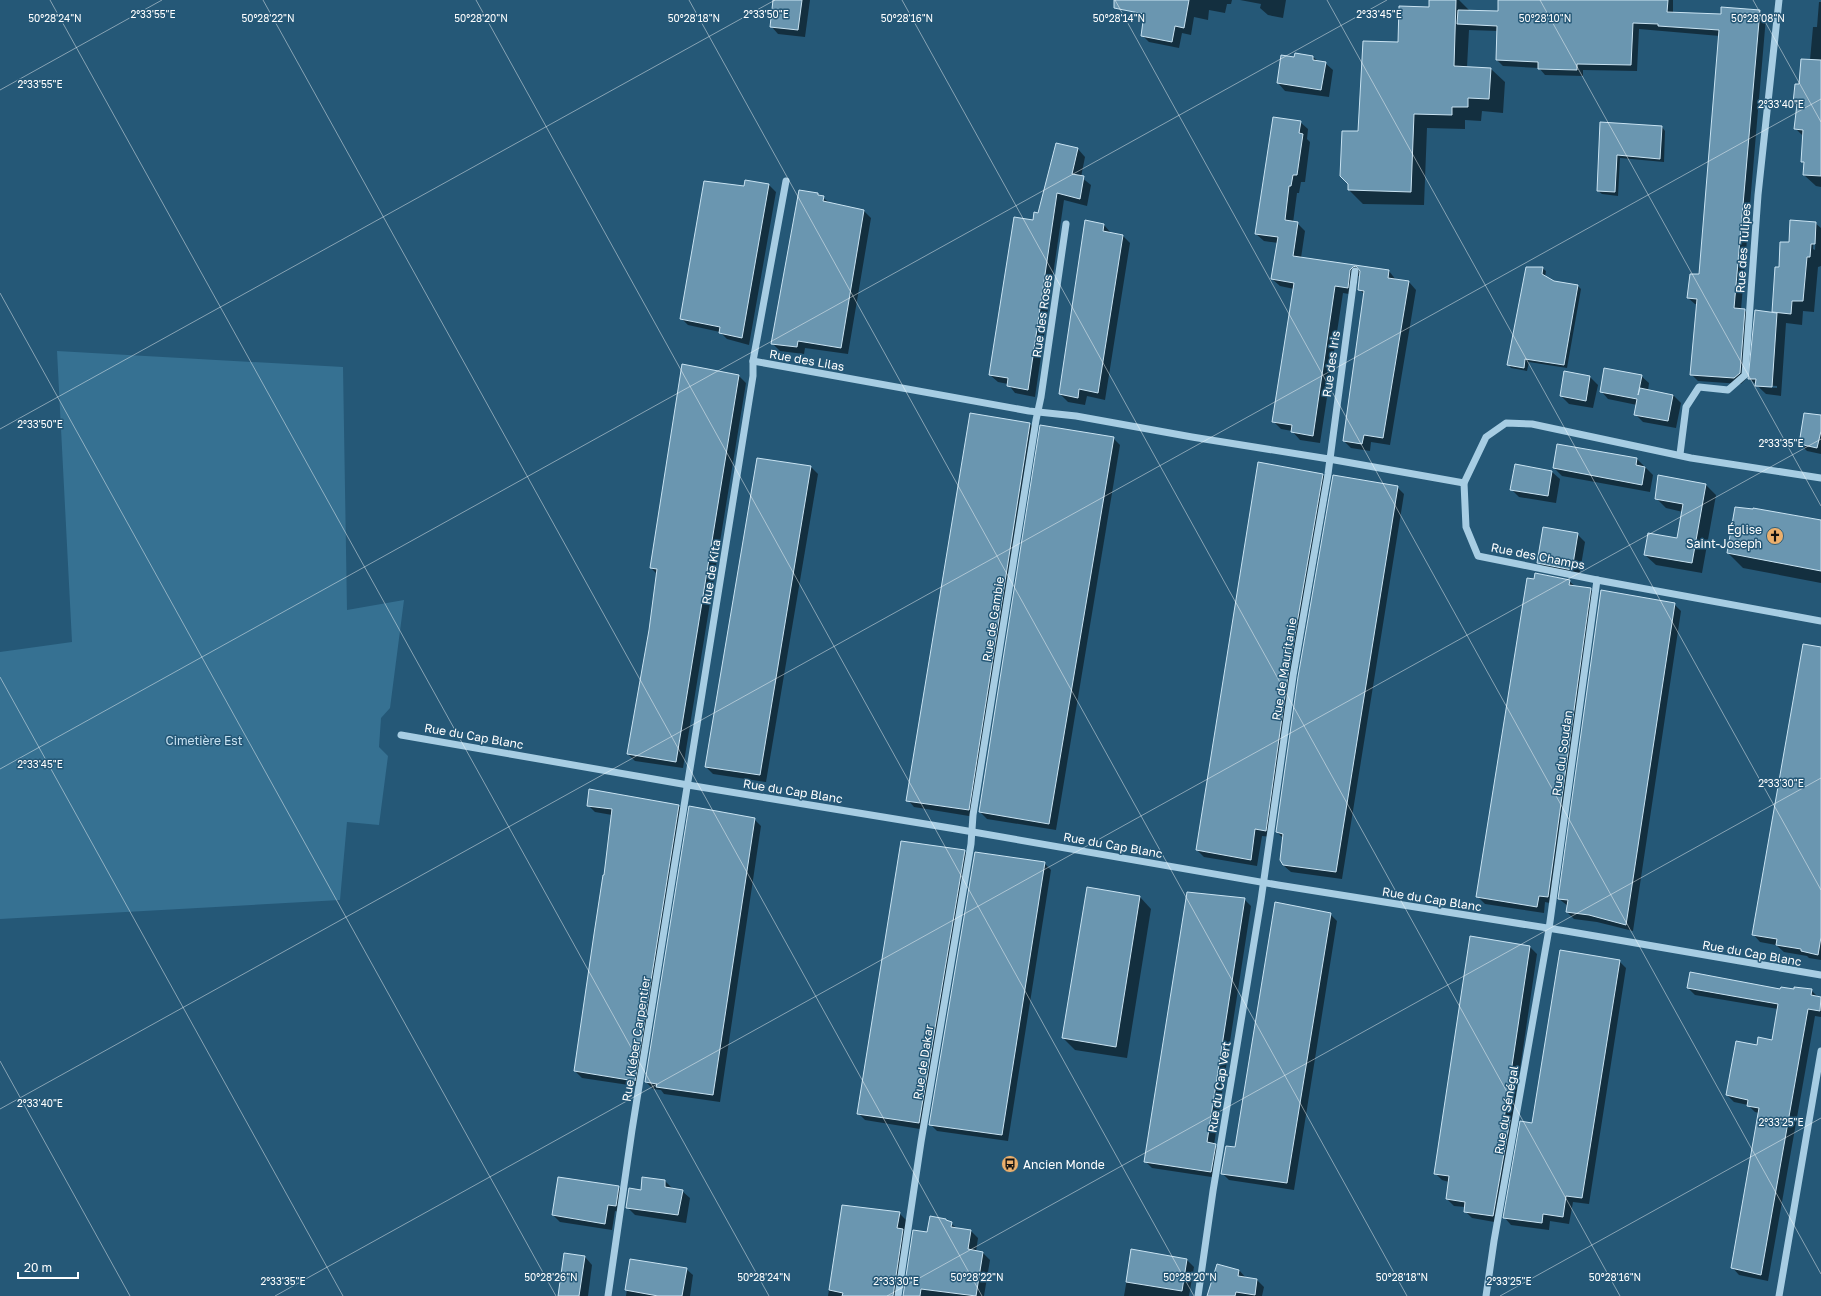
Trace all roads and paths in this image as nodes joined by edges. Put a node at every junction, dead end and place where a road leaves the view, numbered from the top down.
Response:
1 (1779, 0) edge
2 (786, 181) dead end
3 (1066, 224) dead end
4 (1355, 271) dead end
5 (753, 361) junction
6 (1038, 410) junction
7 (1680, 454) junction
8 (1329, 459) junction
9 (1821, 478) edge
10 (1464, 483) junction
11 (1598, 580) junction
12 (1821, 620) edge
13 (401, 735) dead end
14 (688, 785) junction
15 (972, 831) junction
16 (1263, 882) junction
17 (1549, 929) junction
18 (1821, 975) edge
19 (1821, 1051) edge
20 (608, 1296) edge
21 (898, 1296) edge
22 (1198, 1296) edge
23 (1486, 1296) edge
24 (1779, 1296) edge

1 - 7 street, Rue des Tulipes
2 - 5 street, Rue des Lilas
3 - 6 street, Rue des Roses
4 - 8 street, Rue des Iris
5 - 6 street, Rue des Lilas
5 - 14 street, Rue de Kita
6 - 8 street, Rue des Lilas
6 - 15 street, Rue de Gambie
7 - 9 street, Rue des Champs
7 - 10 street, Rue des Champs
8 - 10 street, Rue des Lilas
8 - 16 street, Rue de Mauritanie
10 - 11 street, Rue des Champs
11 - 12 street, Rue des Champs
11 - 17 street, Rue du Soudan
13 - 14 street, Rue du Cap Blanc
14 - 15 street, Rue du Cap Blanc
14 - 20 street, Rue Kléber Carpentier
15 - 16 street, Rue du Cap Blanc
15 - 21 street, Rue de Dakar
16 - 17 street, Rue du Cap Blanc
16 - 22 street, Rue du Cap Vert
17 - 18 street, Rue du Cap Blanc
17 - 23 street, Rue du Sénégal
19 - 24 street

